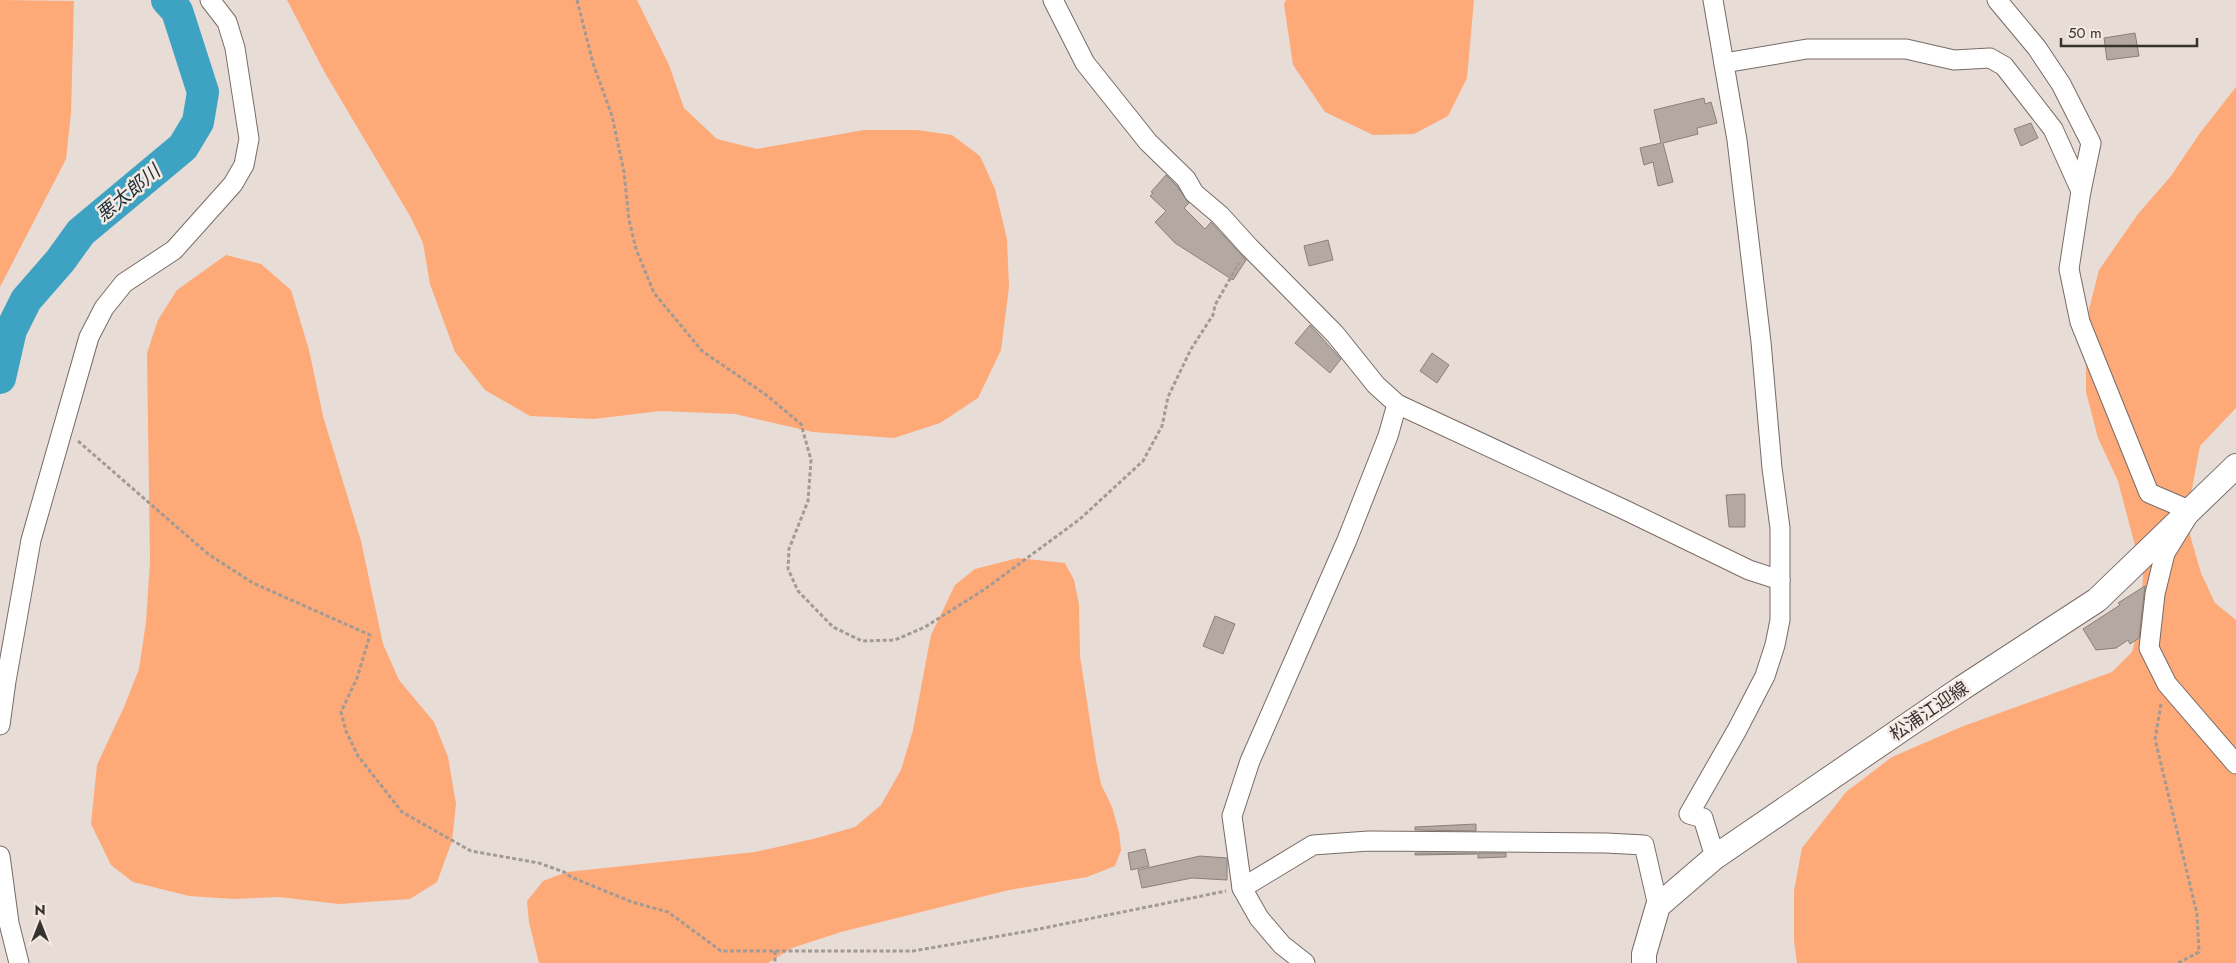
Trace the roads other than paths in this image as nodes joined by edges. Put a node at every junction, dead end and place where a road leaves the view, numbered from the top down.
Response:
1 (210, 0) edge
2 (1053, 0) edge
3 (1713, 0) edge
4 (1997, 0) edge
5 (1724, 63) junction
6 (2081, 191) junction
7 (1397, 404) junction
8 (2236, 466) edge
9 (2191, 511) junction
10 (1780, 580) junction
11 (0, 725) edge
12 (2236, 764) edge
13 (0, 856) edge
14 (1714, 857) junction
15 (1242, 888) junction
16 (1658, 906) junction
17 (19, 963) edge
18 (1305, 963) edge
19 (1644, 963) edge

1 - 11 street
2 - 7 street
3 - 5 street
4 - 6 street
5 - 6 street
5 - 10 street
6 - 9 street
7 - 10 street
7 - 15 street
8 - 9 main road, 松浦江迎線
9 - 12 street
9 - 14 main road, 松浦江迎線
10 - 14 street
13 - 17 street
14 - 16 main road, 松浦江迎線
15 - 16 street
15 - 18 street
16 - 19 main road

